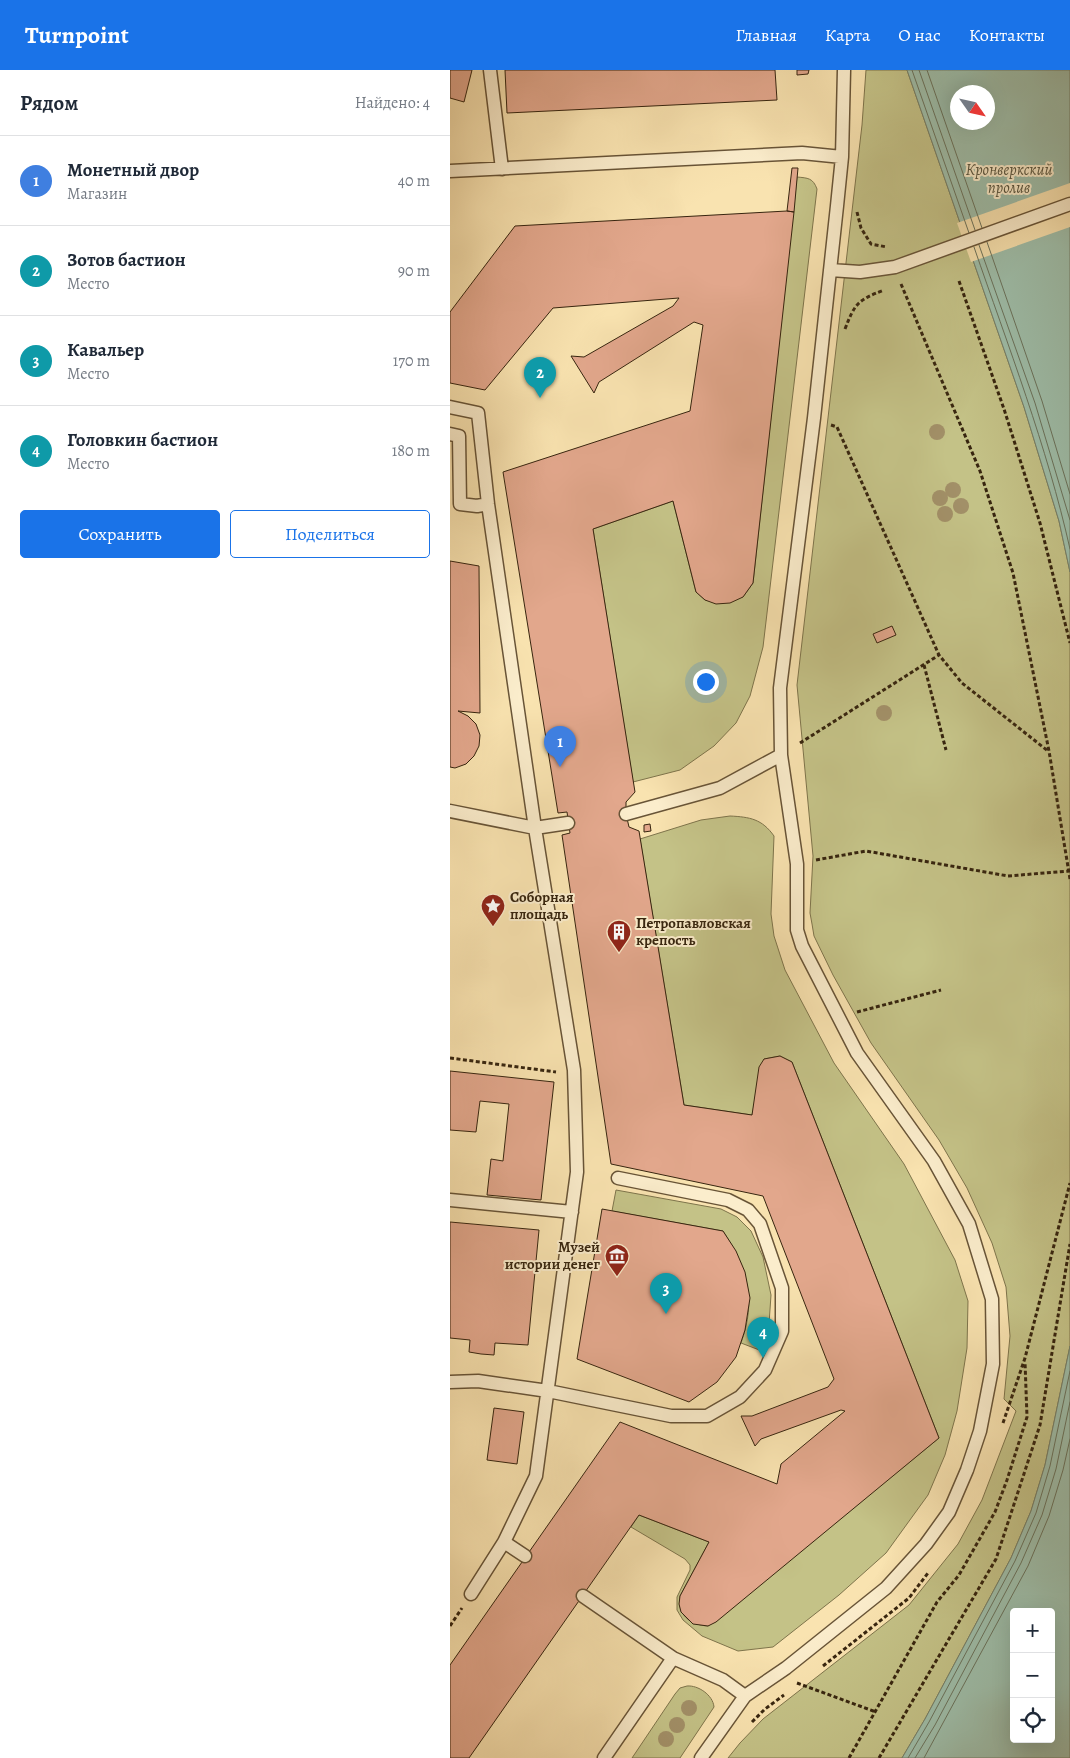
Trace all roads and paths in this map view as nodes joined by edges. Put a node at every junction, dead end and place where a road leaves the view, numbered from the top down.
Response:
1 (490, 70) edge
2 (844, 70) edge
3 (842, 157) junction
4 (502, 169) junction
5 (450, 172) edge
6 (1070, 204) edge
7 (856, 207) dead end
8 (894, 249) dead end
9 (830, 270) junction
10 (959, 281) dead end
11 (900, 283) dead end
12 (450, 406) edge
13 (830, 424) dead end
14 (450, 434) edge
15 (488, 504) junction
16 (1070, 643) edge
17 (939, 655) junction
18 (924, 665) junction
19 (809, 738) dead end
20 (946, 750) dead end
21 (1049, 751) junction
22 (781, 755) junction
23 (450, 811) edge
24 (626, 814) dead end
25 (568, 822) dead end
26 (535, 828) junction
27 (816, 860) dead end
28 (1070, 871) edge
29 (1070, 879) edge
30 (941, 990) dead end
31 (837, 1017) junction
32 (450, 1058) edge
33 (556, 1072) dead end
34 (618, 1178) dead end
35 (1070, 1183) edge
36 (450, 1200) edge
37 (572, 1212) junction
38 (1070, 1244) edge
39 (450, 1382) edge
40 (548, 1390) junction
41 (504, 1542) junction
42 (525, 1556) dead end
43 (472, 1594) dead end
44 (583, 1596) dead end
45 (673, 1658) junction
46 (792, 1690) dead end
47 (785, 1694) dead end
48 (745, 1696) junction
49 (876, 1712) junction
50 (747, 1727) dead end
51 (604, 1758) edge
52 (701, 1758) edge
53 (849, 1758) edge
54 (880, 1758) edge

1 - 4 lane
2 - 3 lane
3 - 4 lane
3 - 9 lane
4 - 5 lane
6 - 9 lane
7 - 8 path
9 - 22 lane
10 - 16 path
11 - 21 path
12 - 15 lane
13 - 17 path
14 - 15 lane
15 - 26 lane
17 - 18 path
17 - 21 path
18 - 19 path
18 - 20 path
21 - 28 path
22 - 24 lane
22 - 31 lane
23 - 26 lane
25 - 26 lane
26 - 37 lane
27 - 28 path
28 - 29 path
30 - 31 path
31 - 48 lane
32 - 33 path
34 - 40 lane
35 - 49 path
36 - 37 lane
37 - 40 lane
38 - 54 path
39 - 40 lane
40 - 41 lane
41 - 42 lane
41 - 43 lane
44 - 45 lane
45 - 48 lane
45 - 51 lane
46 - 49 path
47 - 50 path
48 - 52 lane
49 - 53 path

